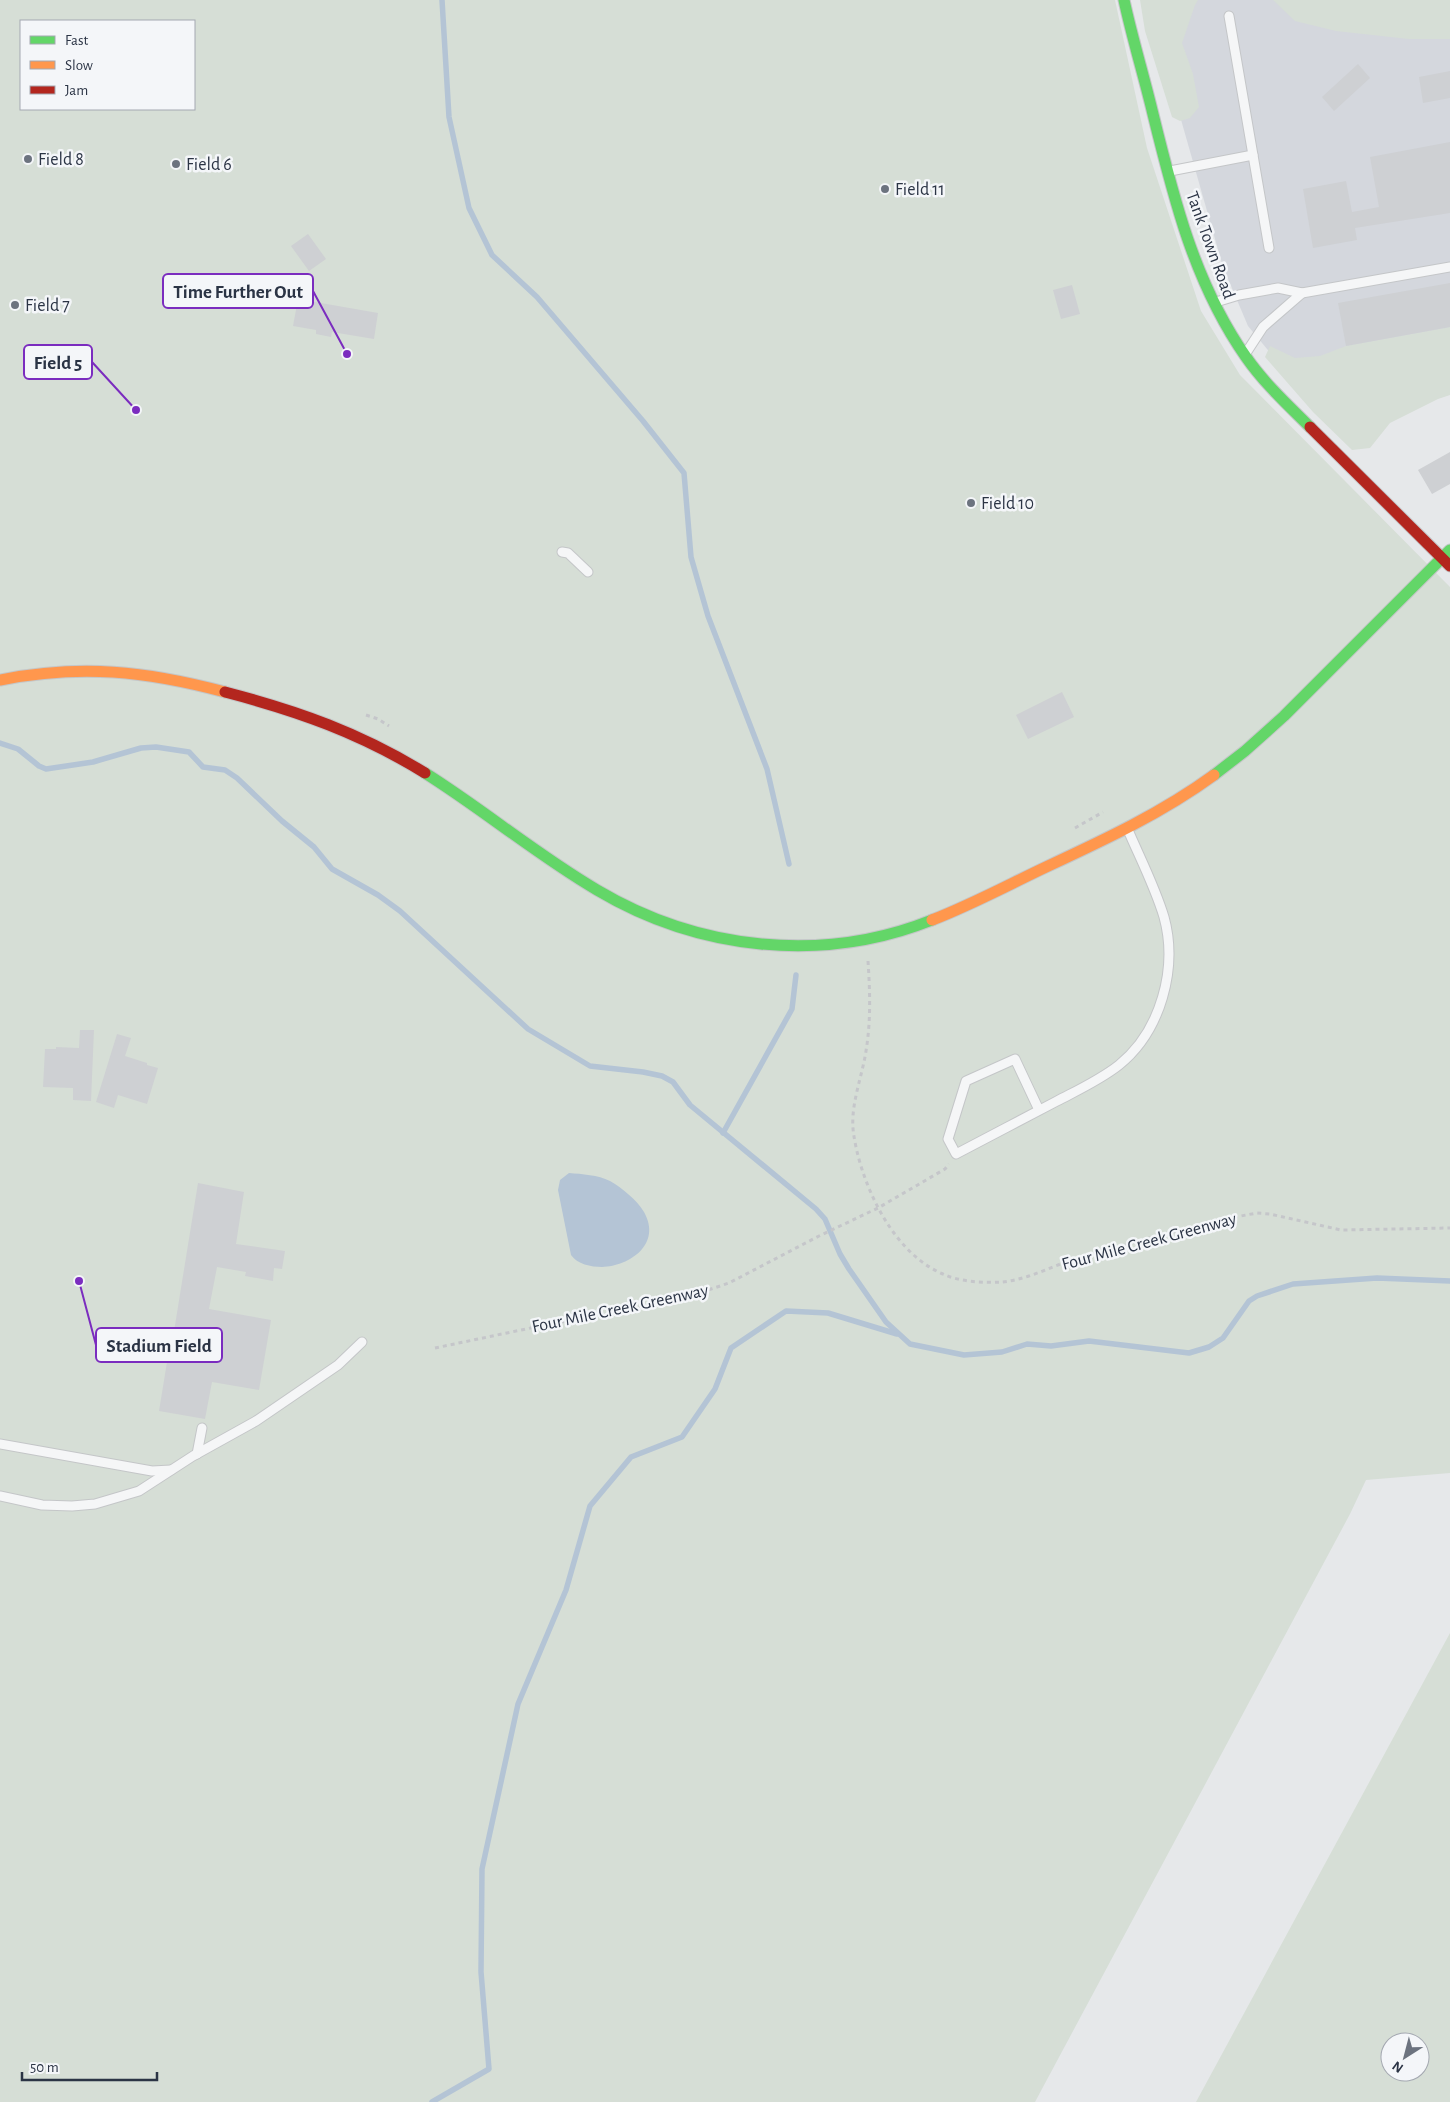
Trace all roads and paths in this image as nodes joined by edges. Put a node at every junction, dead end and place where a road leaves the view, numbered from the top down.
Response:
1 (1124, 0) edge
2 (1229, 16) dead end
3 (1253, 156) junction
4 (1168, 171) junction
5 (1268, 248) dead end
6 (1450, 267) edge
7 (1302, 293) junction
8 (1212, 303) junction
9 (1244, 356) junction
10 (562, 552) dead end
11 (1447, 558) edge
12 (588, 572) dead end
13 (0, 680) edge
14 (1126, 827) junction
15 (867, 959) dead end
16 (1040, 1110) junction
17 (956, 1154) junction
18 (878, 1208) junction
19 (1450, 1228) edge
20 (362, 1342) dead end
21 (435, 1348) dead end
22 (202, 1428) dead end
23 (0, 1444) edge
24 (197, 1454) junction
25 (171, 1470) junction
26 (0, 1496) edge

1 - 4 street, Tank Town Road
2 - 3 lane
3 - 4 lane
3 - 5 lane
4 - 8 street, Tank Town Road
6 - 7 lane
7 - 8 lane
7 - 9 lane
8 - 9 street, Tank Town Road
9 - 11 street, Tank Town Road
10 - 12 lane
11 - 14 street
13 - 14 street
14 - 16 lane
15 - 18 path, Four Mile Creek Greenway
16 - 17 lane
16 - 17 lane
17 - 18 path
18 - 19 path, Four Mile Creek Greenway
18 - 21 path, Four Mile Creek Greenway
20 - 24 lane
22 - 24 lane
23 - 25 lane
24 - 25 lane
25 - 26 lane

